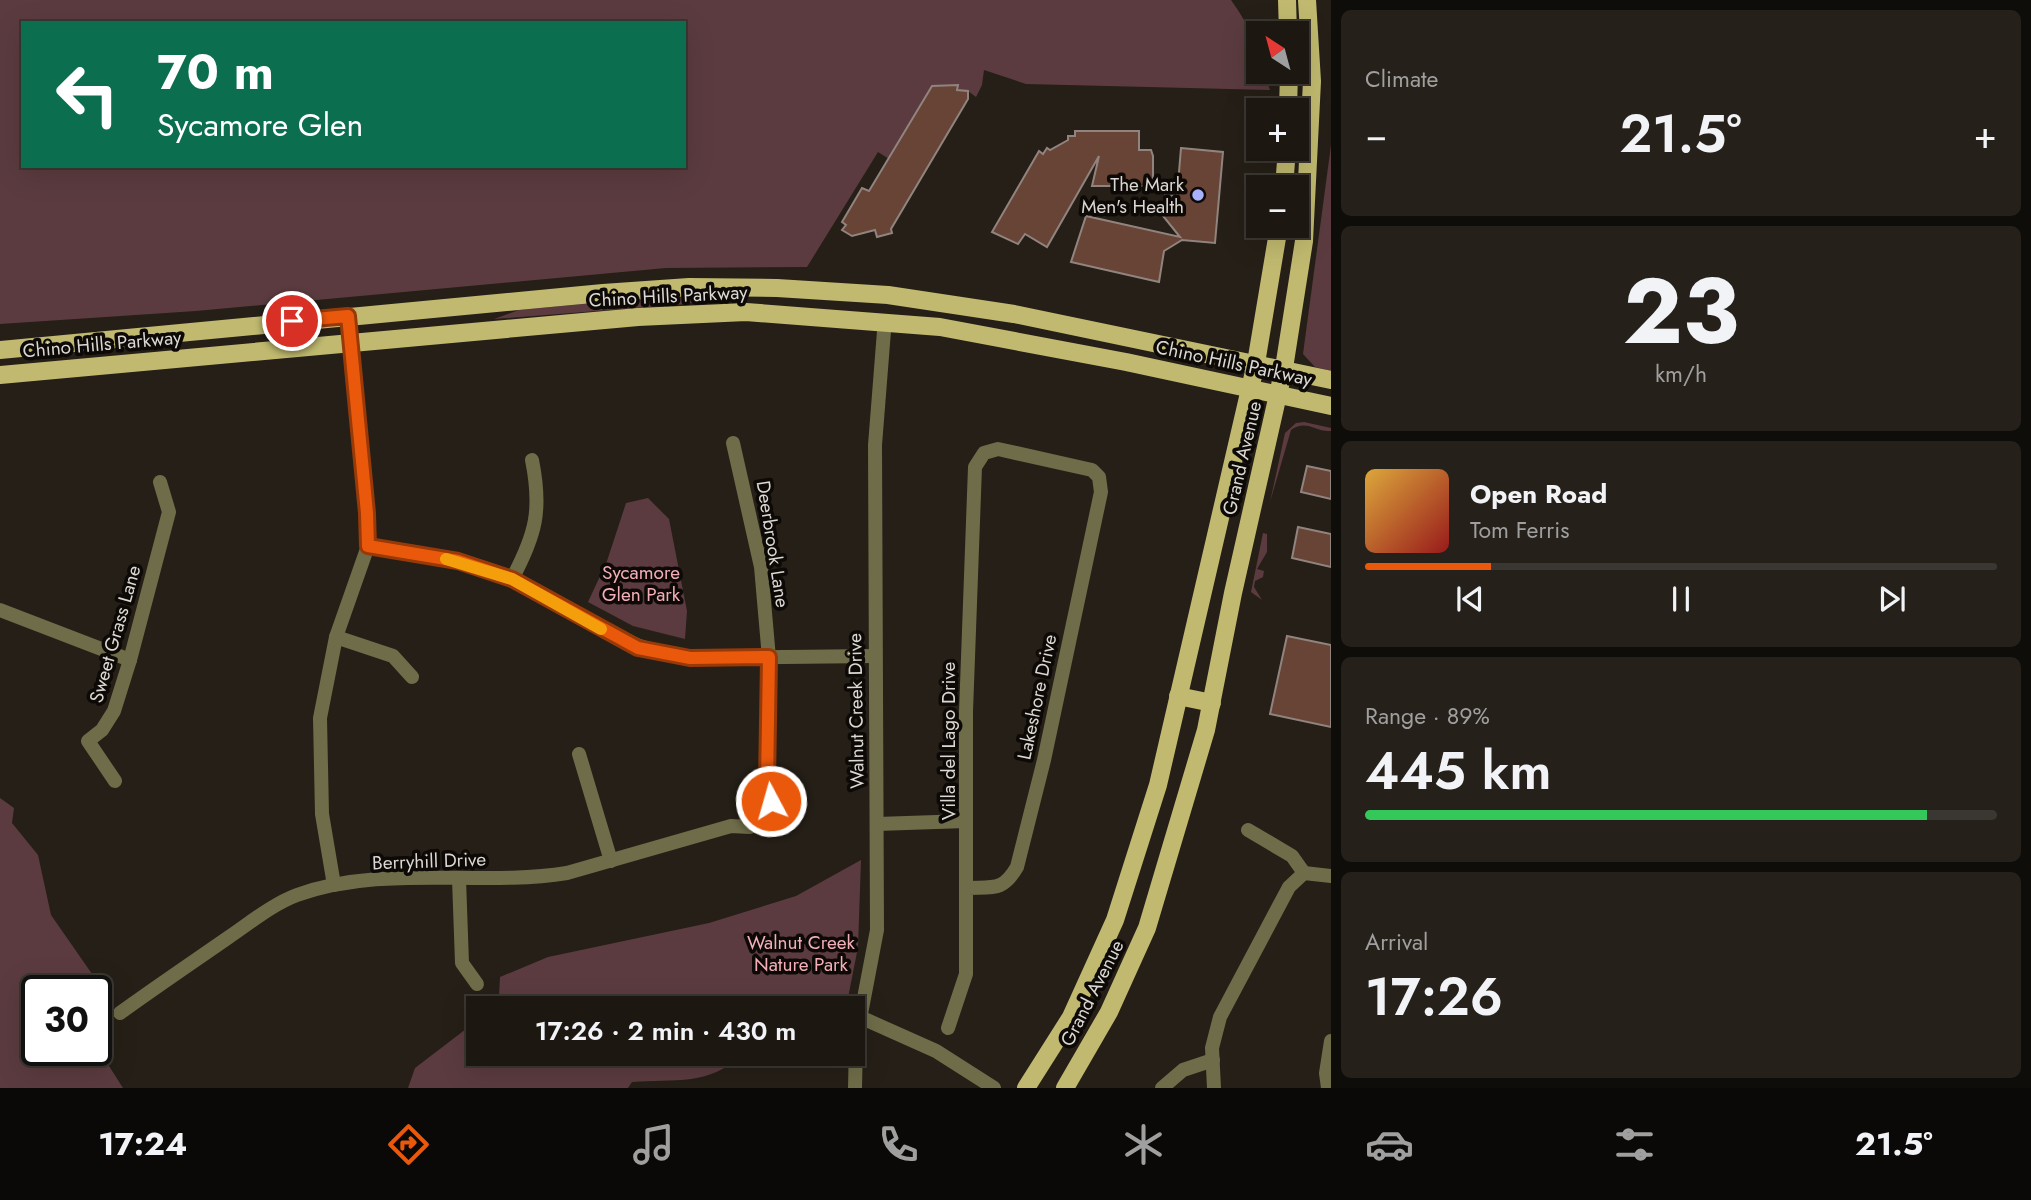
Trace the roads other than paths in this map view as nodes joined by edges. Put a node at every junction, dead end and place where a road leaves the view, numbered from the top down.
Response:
1 (1287, 0) edge
2 (1307, 0) edge
3 (1288, 21) edge
4 (1308, 175) edge
5 (1277, 238) edge
6 (1304, 238) edge
7 (348, 316) junction
8 (884, 331) dead end
9 (350, 342) junction
10 (0, 350) edge
11 (1256, 363) junction
12 (1284, 368) junction
13 (0, 375) edge
14 (1331, 380) edge
15 (1249, 387) junction
16 (1278, 393) junction
17 (1331, 406) edge
18 (733, 443) dead end
19 (531, 460) dead end
20 (1098, 477) joint
21 (160, 482) dead end
22 (368, 546) junction
23 (512, 579) junction
24 (0, 610) edge
25 (336, 637) junction
26 (875, 656) junction
27 (769, 657) junction
28 (130, 660) junction
29 (412, 677) dead end
30 (1177, 702) junction
31 (1211, 708) junction
32 (579, 754) dead end
33 (115, 781) dead end
34 (769, 820) joint
35 (966, 821) junction
36 (877, 824) junction
37 (1248, 830) dead end
38 (611, 861) junction
39 (1304, 873) junction
40 (1331, 876) edge
41 (459, 879) junction
42 (334, 886) junction
43 (968, 888) junction
44 (477, 984) dead end
45 (864, 996) edge
46 (120, 1013) dead end
47 (865, 1019) edge
48 (947, 1028) dead end
49 (1331, 1041) edge
50 (1213, 1060) junction
51 (857, 1066) edge
52 (855, 1088) edge
53 (994, 1088) edge
54 (1027, 1088) edge
55 (1065, 1088) edge
56 (1163, 1088) edge
57 (1214, 1088) edge
58 (1328, 1088) edge

1 - 3 main road
2 - 4 main road, Grand Avenue
5 - 11 main road, Grand Avenue
6 - 12 main road, Grand Avenue
7 - 9 street
7 - 10 main road, Chino Hills Parkway
7 - 11 main road, Chino Hills Parkway
8 - 26 street, Walnut Creek Drive
9 - 13 main road, Chino Hills Parkway
9 - 15 main road, Chino Hills Parkway
9 - 22 street
11 - 12 main road, Chino Hills Parkway
11 - 15 main road, Grand Avenue
12 - 14 main road, Chino Hills Parkway
12 - 16 main road, Grand Avenue
15 - 16 main road, Chino Hills Parkway
15 - 30 main road, Grand Avenue
16 - 17 main road, Chino Hills Parkway
16 - 31 main road, Grand Avenue
18 - 27 street, Deerbrook Lane
19 - 23 street
20 - 35 street, Villa del Lago Drive
20 - 43 street, Lakeshore Drive
21 - 28 street, Sweet Grass Lane
22 - 23 street
22 - 25 street
23 - 27 street
24 - 28 street
25 - 29 street
25 - 42 street
26 - 27 street
26 - 36 street, Walnut Creek Drive
27 - 34 street, Deerbrook Lane
28 - 33 street, Sweet Grass Lane
30 - 31 main road
30 - 54 main road, Grand Avenue
31 - 55 main road, Grand Avenue
32 - 38 street
34 - 38 street, Berryhill Drive
35 - 36 street
35 - 43 street, Villa del Lago Drive
36 - 45 street, Walnut Creek Drive
37 - 39 street
38 - 41 street, Berryhill Drive
39 - 40 street
39 - 50 street
41 - 42 street, Berryhill Drive
41 - 44 street
42 - 46 street, Berryhill Drive
43 - 48 street, Villa del Lago Drive
47 - 53 street
49 - 58 street
50 - 56 street
50 - 57 street
51 - 52 street, Walnut Creek Drive

